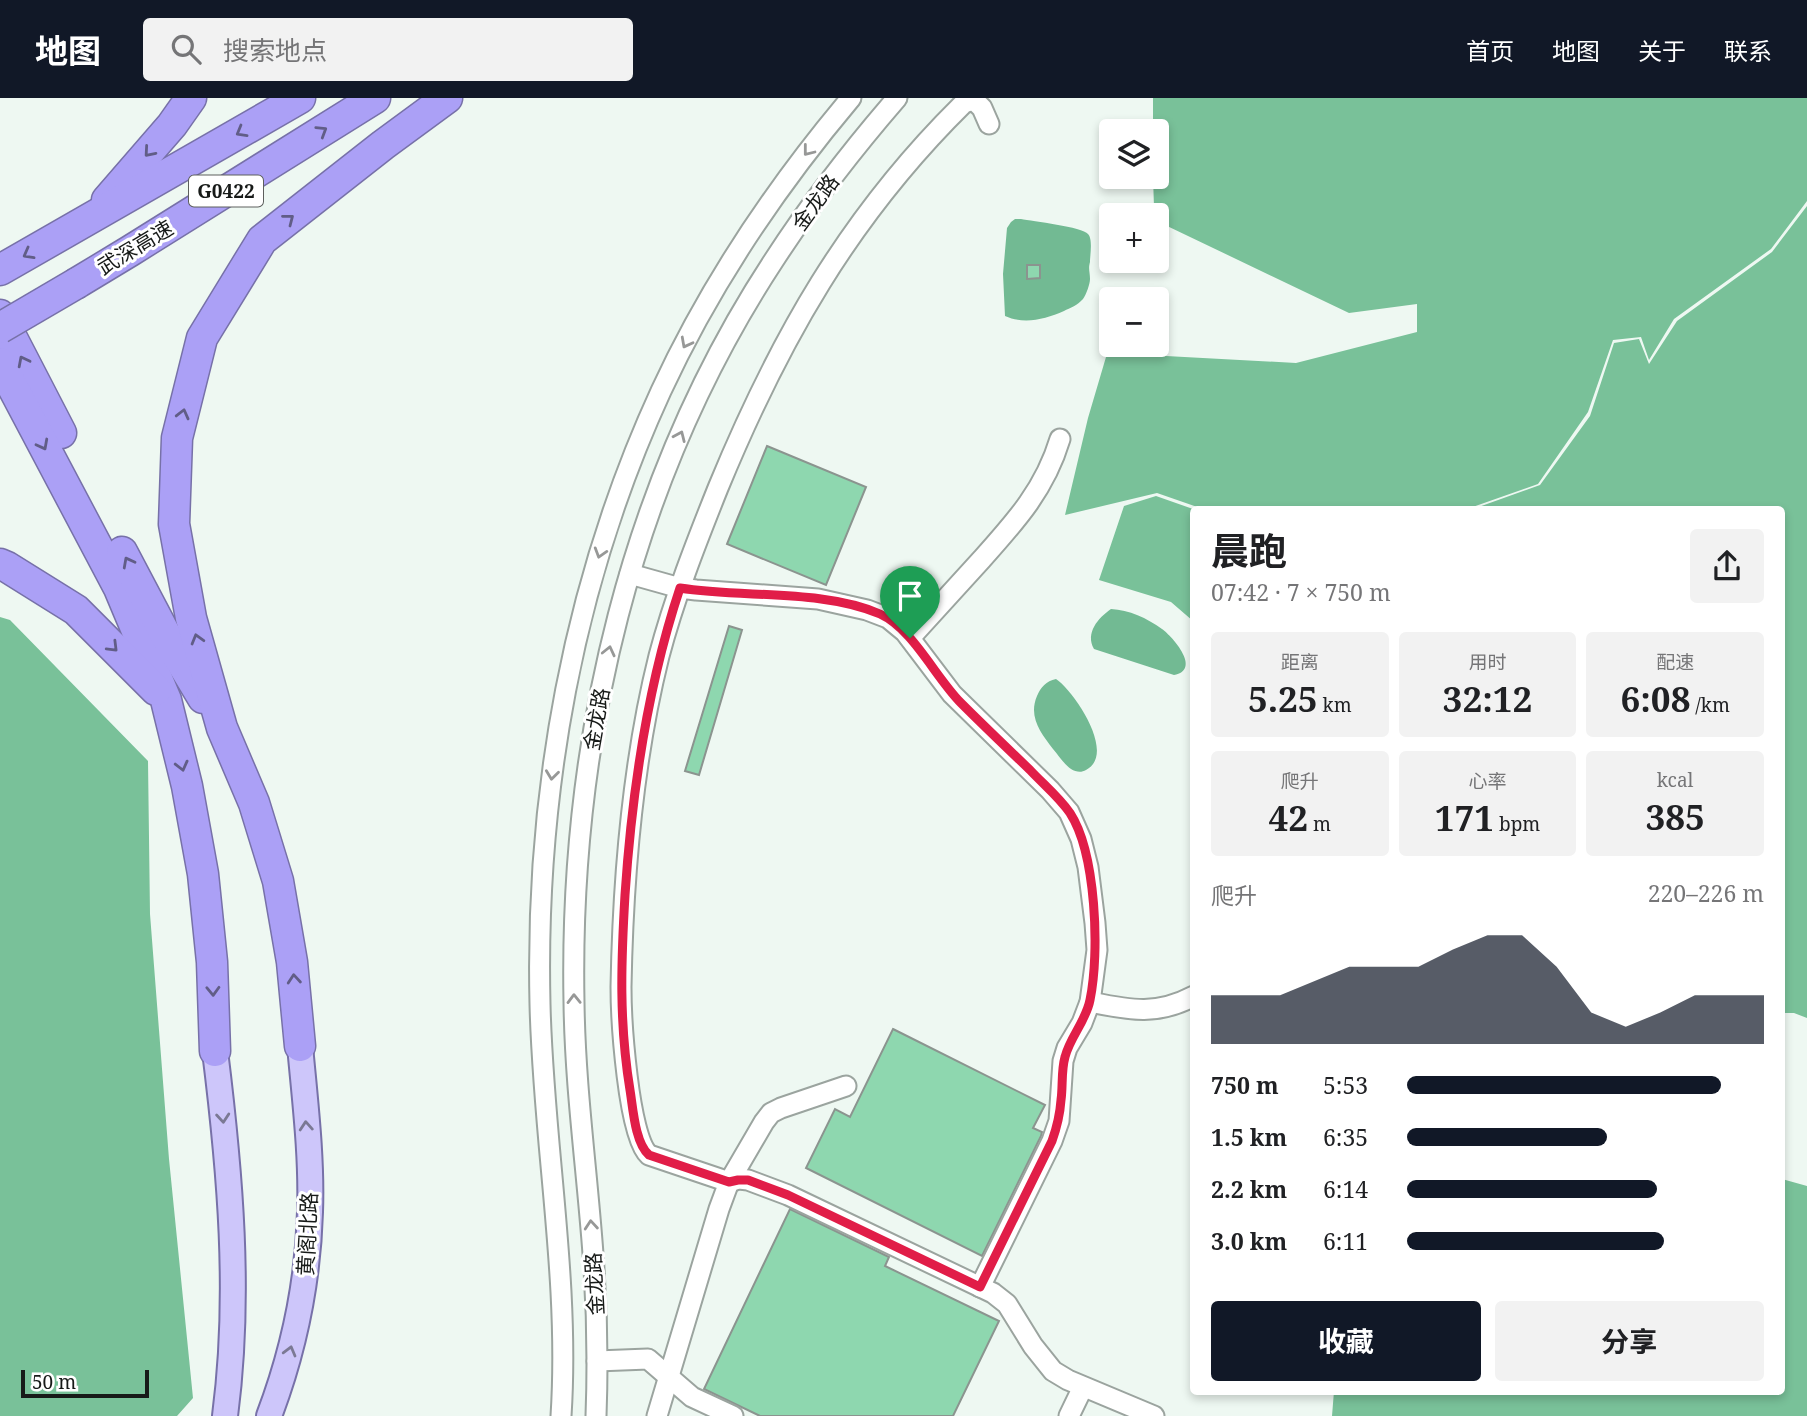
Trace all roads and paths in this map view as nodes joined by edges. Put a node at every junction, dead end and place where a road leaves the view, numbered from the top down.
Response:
1 (191, 98) edge
2 (300, 98) edge
3 (375, 98) edge
4 (447, 98) edge
5 (851, 98) edge
6 (897, 98) edge
7 (989, 124) dead end
8 (91, 219) junction
9 (0, 270) edge
10 (0, 315) edge
11 (0, 328) edge
12 (0, 363) edge
13 (1060, 439) dead end
14 (0, 564) edge
15 (630, 574) junction
16 (680, 588) junction
17 (910, 638) junction
18 (166, 700) junction
19 (222, 728) junction
20 (1190, 998) edge
21 (1090, 1002) junction
22 (300, 1046) joint
23 (215, 1051) joint
24 (846, 1086) dead end
25 (729, 1182) junction
26 (980, 1287) junction
27 (597, 1361) junction
28 (669, 1377) junction
29 (1083, 1387) junction
30 (225, 1416) edge
31 (269, 1416) edge
32 (561, 1416) edge
33 (596, 1416) edge
34 (657, 1416) edge
35 (733, 1416) edge
36 (1069, 1416) edge
37 (1154, 1416) edge

1 -> 8 highway
2 -> 8 highway, G0422
11 -> 3 highway, 武深高速 / G0422, bridge
19 -> 4 highway
5 -> 32 street, 金龙路
15 -> 6 street, 金龙路
7 - 16 street
8 -> 9 highway, G0422
19 -> 10 highway
12 -> 18 highway
13 - 17 street
14 -> 18 highway
15 - 16 street
27 -> 15 street, 金龙路
16 - 17 street
16 - 25 street
17 - 21 street
18 -> 23 highway
22 -> 19 highway
20 - 21 street
21 - 26 street
31 -> 22 main road, 黄阁北路
23 -> 30 main road
24 - 25 street
25 - 26 street
25 - 28 street
26 - 29 street
27 - 28 street
27 - 33 street, 金龙路
28 - 34 street
28 - 35 street
29 - 36 street
29 - 37 street

